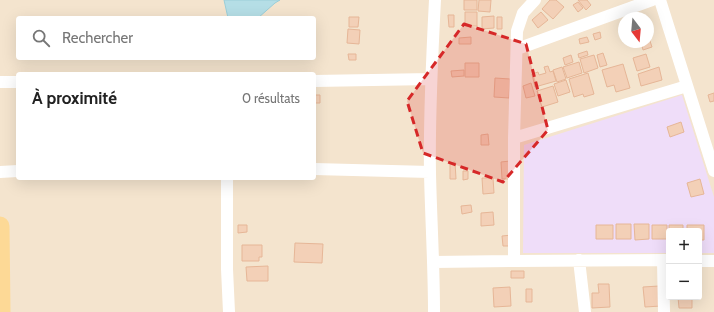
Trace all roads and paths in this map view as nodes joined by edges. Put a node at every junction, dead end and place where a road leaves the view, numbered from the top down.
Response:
1 (435, 0) edge
2 (535, 0) edge
3 (652, 0) edge
4 (660, 0) edge
5 (517, 49) junction
6 (431, 79) junction
7 (316, 81) edge
8 (0, 82) edge
9 (16, 82) edge
10 (687, 86) junction
11 (514, 138) junction
12 (316, 169) edge
13 (16, 171) edge
14 (0, 172) edge
15 (430, 172) junction
16 (714, 172) edge
17 (227, 180) edge
18 (0, 226) edge
19 (579, 260) junction
20 (666, 260) edge
21 (514, 261) junction
22 (702, 261) edge
23 (714, 261) edge
24 (434, 262) junction
25 (1, 312) edge
26 (229, 312) edge
27 (434, 312) edge
28 (585, 312) edge
29 (664, 312) edge

1 - 6 street
2 - 5 street
3 - 5 street
4 - 10 street
5 - 11 street
6 - 7 street
6 - 15 street
8 - 9 street
10 - 11 street
10 - 16 street
11 - 21 street
12 - 15 street
13 - 14 street
15 - 24 street
17 - 26 street
18 - 25 main road
19 - 20 street
19 - 21 street
19 - 28 street
20 - 29 street
21 - 24 street
22 - 23 street
24 - 27 street

